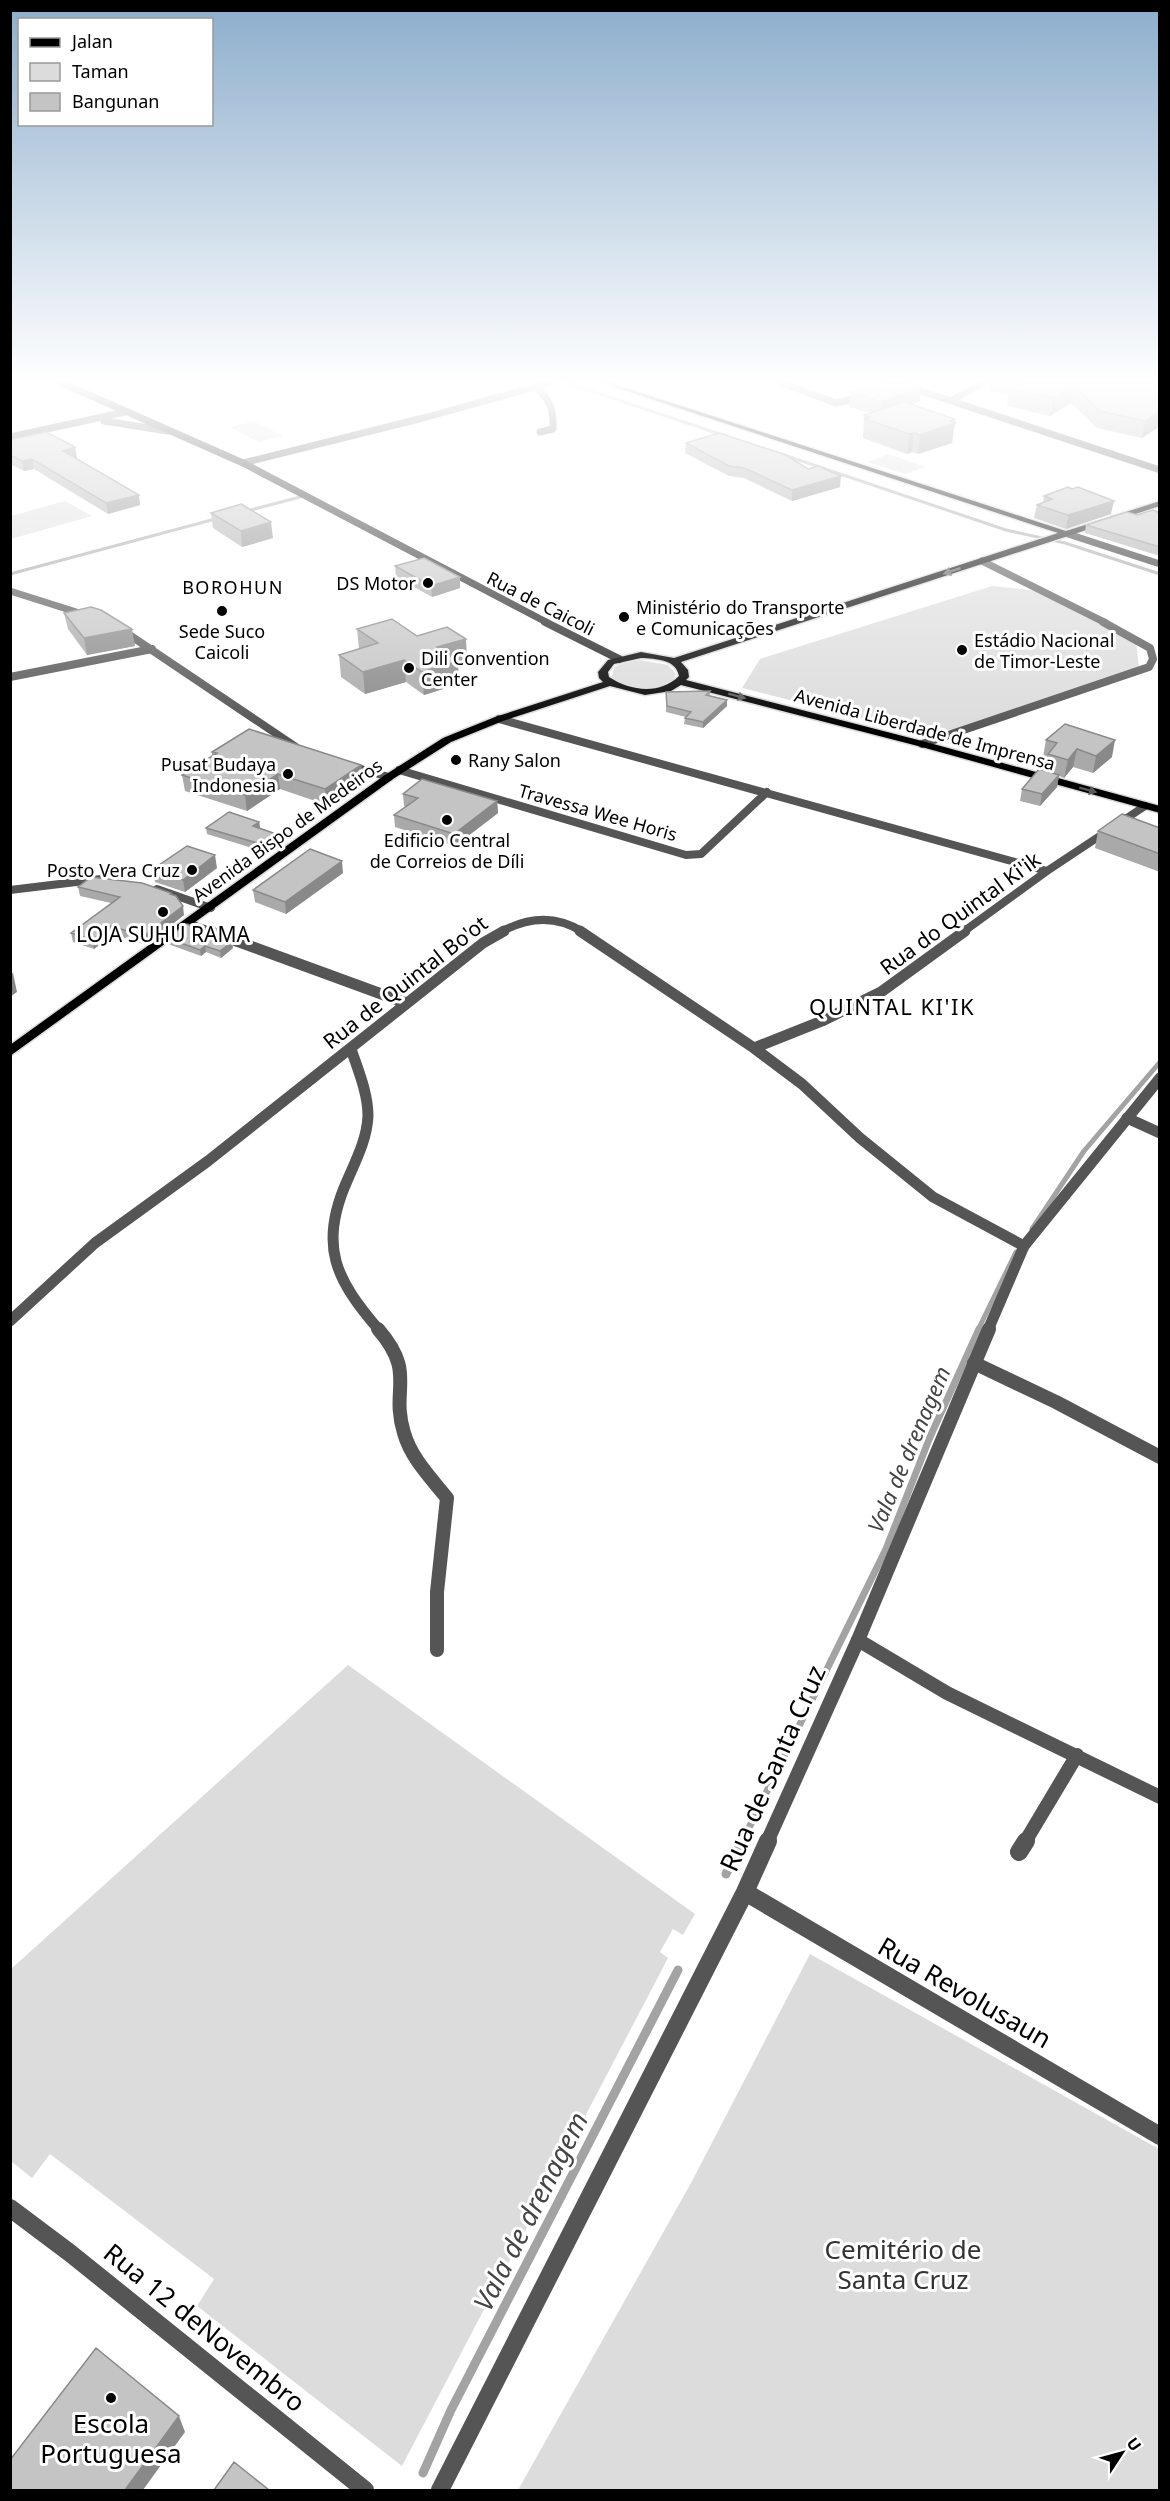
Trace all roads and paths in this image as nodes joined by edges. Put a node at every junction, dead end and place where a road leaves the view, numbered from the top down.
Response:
1 (312, 500) edge
2 (963, 500) edge
3 (1160, 503) edge
4 (1068, 534) junction
5 (982, 561) junction
6 (1160, 564) edge
7 (10, 591) edge
8 (97, 618) edge
9 (117, 627) edge
10 (152, 649) junction
11 (619, 658) junction
12 (1156, 660) edge
13 (674, 661) junction
14 (10, 678) edge
15 (681, 682) junction
16 (610, 683) junction
17 (499, 718) junction
18 (922, 744) junction
19 (301, 749) edge
20 (332, 760) edge
21 (394, 774) junction
22 (767, 792) junction
23 (1145, 806) junction
24 (1160, 810) edge
25 (1047, 871) junction
26 (116, 881) edge
27 (145, 885) edge
28 (10, 890) edge
29 (211, 908) junction
30 (190, 924) junction
31 (406, 1003) junction
32 (754, 1048) junction
33 (351, 1049) junction
34 (10, 1052) edge
35 (1160, 1078) edge
36 (1127, 1118) junction
37 (1160, 1133) edge
38 (1017, 1242) junction
39 (10, 1321) edge
40 (974, 1363) junction
41 (1160, 1457) edge
42 (858, 1640) junction
43 (437, 1650) dead end
44 (1077, 1755) junction
45 (1160, 1797) edge
46 (1019, 1852) dead end
47 (745, 1892) junction
48 (1160, 2136) edge
49 (10, 2208) edge
50 (365, 2490) edge
51 (440, 2490) edge

1 - 11 main road, Rua de Caicoli
2 - 4 main road
3 - 4 main road
4 - 5 main road
4 - 6 main road
5 - 12 street
5 -> 13 main road
7 - 8 street
9 - 10 street
10 - 14 street
10 - 19 street
11 - 13 main road
11 - 16 main road
12 - 18 street
13 - 15 main road
15 - 16 main road
15 -> 18 main road, Avenida Liberdade de Imprensa
16 - 17 main road, Avenida Bispo de Medeiros
17 - 21 main road, Avenida Bispo de Medeiros
17 - 22 street
18 -> 23 main road, Avenida Liberdade de Imprensa
20 - 21 street
21 - 22 street, Travessa Wee Horis
21 - 29 main road, Avenida Bispo de Medeiros
22 - 25 street
23 - 24 main road, Avenida Liberdade de Imprensa
23 - 25 street, Rua do Quintal Ki'ik
25 - 32 street, Rua do Quintal Ki'ik
26 - 28 street
27 - 29 street
29 - 30 main road, Avenida Bispo de Medeiros
30 - 31 street
30 - 34 main road, Avenida Bispo de Medeiros
31 - 32 street, Rua de Quintal Bo'ot
31 - 33 street, Rua de Quintal Bo'ot
32 - 38 street, Rua de Quintal Bo'ot
33 - 39 street, Rua de Quintal Bo'ot
33 - 43 street
35 - 36 street, Rua de Santa Cruz
36 - 37 street
36 - 38 street, Rua de Santa Cruz
38 - 40 street, Rua de Santa Cruz
40 - 41 street
40 - 42 street, Rua de Santa Cruz
42 - 44 street
42 - 47 street, Rua de Santa Cruz
44 - 45 street
44 - 46 street
47 - 48 street, Rua Revolusaun
47 - 51 street, Rua de Santa Cruz
49 - 50 street, Rua 12 deNovembro

